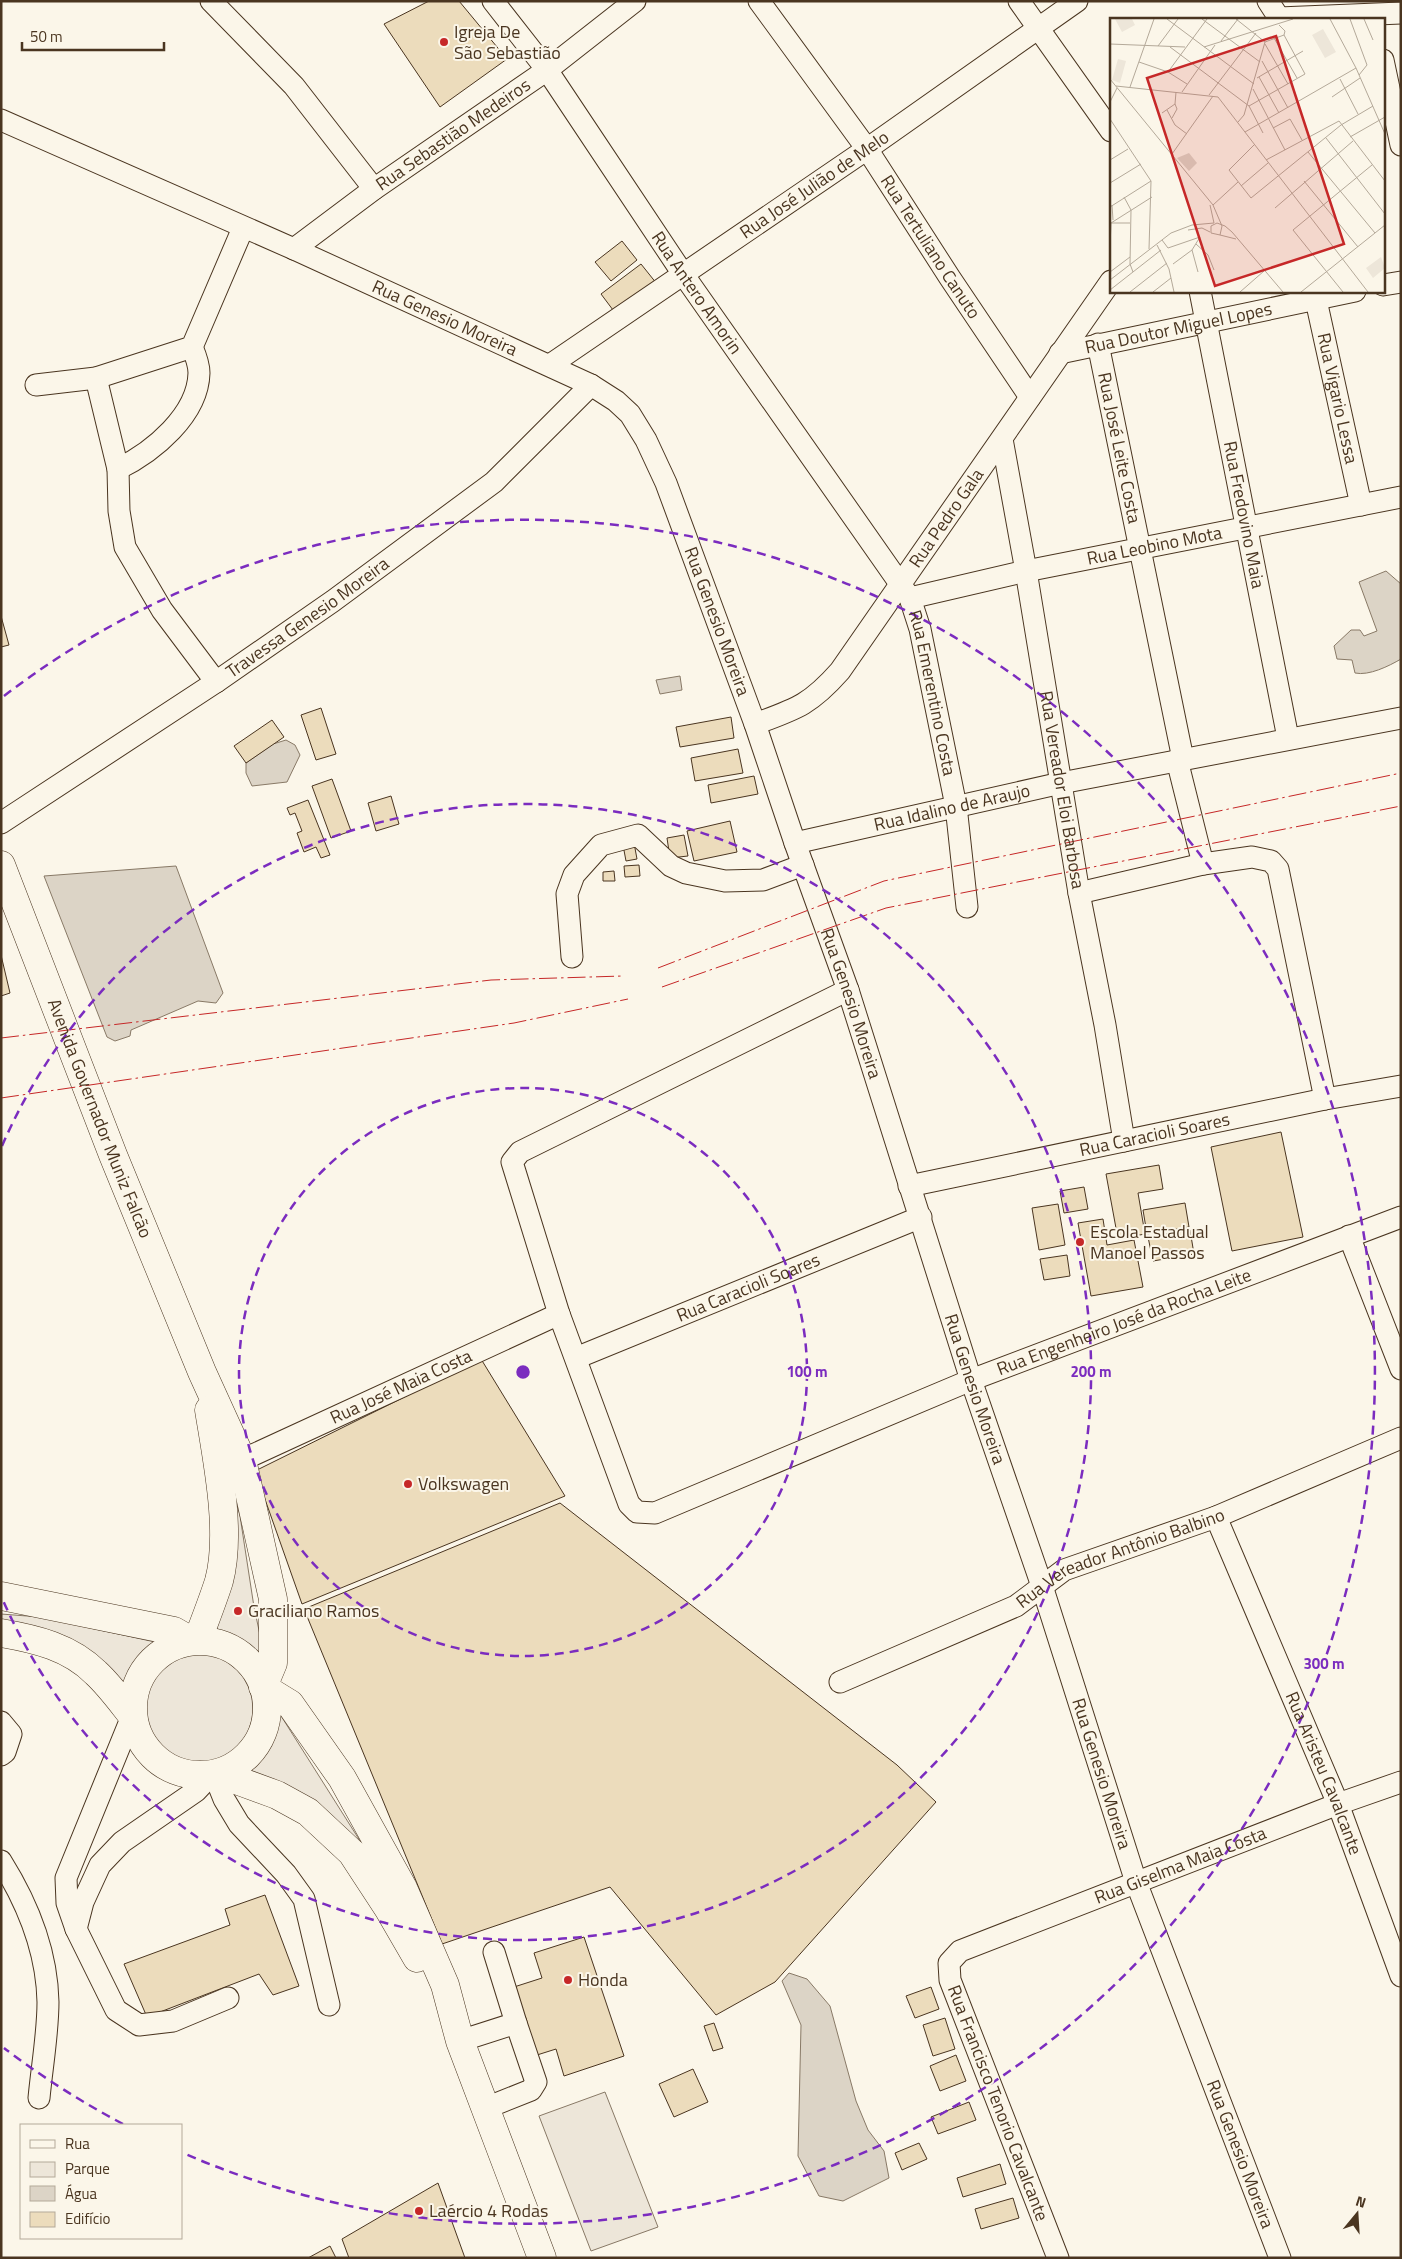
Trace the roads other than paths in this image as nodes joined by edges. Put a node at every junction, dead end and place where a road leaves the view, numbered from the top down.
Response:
1 (494, 1) edge
2 (635, 1) edge
3 (759, 1) edge
4 (1019, 1) edge
5 (1077, 1) edge
6 (1268, 1) edge
7 (219, 3) edge
8 (1401, 13) edge
9 (1374, 16) edge
10 (1279, 18) edge
11 (1038, 30) junction
12 (1384, 65) edge
13 (548, 70) junction
14 (1, 120) edge
15 (1110, 130) edge
16 (1401, 145) edge
17 (867, 149) junction
18 (374, 189) junction
19 (243, 228) junction
20 (294, 249) junction
21 (683, 274) junction
22 (1110, 282) edge
23 (1401, 282) edge
24 (1384, 285) edge
25 (1200, 292) edge
26 (1345, 292) edge
27 (1315, 295) edge
28 (1206, 321) junction
29 (1098, 344) junction
30 (192, 346) junction
31 (1060, 353) junction
32 (550, 366) junction
33 (96, 378) junction
34 (36, 385) dead end
35 (591, 385) junction
36 (1030, 397) junction
37 (1002, 439) junction
38 (118, 469) junction
39 (1401, 497) edge
40 (1361, 505) junction
41 (1247, 526) junction
42 (1139, 549) junction
43 (1026, 572) junction
44 (906, 591) junction
45 (216, 682) junction
46 (1401, 718) edge
47 (754, 724) junction
48 (1288, 738) junction
49 (1180, 759) junction
50 (1061, 783) junction
51 (956, 806) junction
52 (1, 823) edge
53 (794, 843) junction
54 (1203, 864) junction
55 (1, 865) edge
56 (802, 865) junction
57 (1079, 892) junction
58 (966, 907) dead end
59 (572, 957) dead end
60 (848, 990) junction
61 (1401, 1086) edge
62 (1325, 1099) junction
63 (1124, 1140) junction
64 (909, 1186) junction
65 (921, 1217) junction
66 (1401, 1217) edge
67 (1349, 1236) junction
68 (559, 1314) junction
69 (576, 1358) junction
70 (1401, 1369) edge
71 (202, 1372) junction
72 (971, 1380) junction
73 (1401, 1438) edge
74 (242, 1460) junction
75 (1216, 1517) junction
76 (1042, 1586) junction
77 (1, 1596) edge
78 (1, 1633) edge
79 (193, 1639) junction
80 (840, 1682) dead end
81 (264, 1688) junction
82 (132, 1717) junction
83 (1, 1722) edge
84 (1, 1755) edge
85 (214, 1774) junction
86 (1401, 1782) edge
87 (1338, 1804) junction
88 (1, 1861) edge
89 (1136, 1882) junction
90 (76, 1929) junction
91 (960, 1951) joint
92 (494, 1952) dead end
93 (1401, 1976) edge
94 (228, 1998) dead end
95 (330, 2005) dead end
96 (516, 2023) junction
97 (459, 2035) junction
98 (40, 2098) dead end
99 (486, 2108) junction
100 (542, 2258) edge
101 (1058, 2258) edge
102 (1280, 2258) edge

1 - 13 street, Rua Antero Amorin
2 - 13 street, Rua Sebastião Medeiros
3 - 17 street, Rua Tertuliano Canuto
4 - 11 street
5 - 11 street, Rua José Julião de Melo
6 - 10 street
7 - 18 street
8 - 9 street
9 - 10 street
11 - 15 street
11 - 17 street, Rua José Julião de Melo
12 - 16 street
13 - 18 street, Rua Sebastião Medeiros
13 - 21 street, Rua Antero Amorin
14 - 19 street, Rua Genesio Moreira
17 - 21 street, Rua José Julião de Melo
17 - 36 street, Rua Tertuliano Canuto
18 - 20 street, Rua Sebastião Medeiros
19 - 20 street, Rua Genesio Moreira
19 - 30 street
20 - 32 street, Rua Genesio Moreira
21 - 32 street, Rua José Julião de Melo
21 - 44 street, Rua Antero Amorin
22 - 31 street, Rua Pedro Gala
23 - 24 street
25 - 28 street, Rua Fredovino Maia
26 - 27 street, Rua Doutor Miguel Lopes
27 - 28 street, Rua Doutor Miguel Lopes
27 - 40 street, Rua Vigario Lessa
28 - 29 street, Rua Doutor Miguel Lopes
28 - 41 street, Rua Fredovino Maia
29 - 31 street, Rua Doutor Miguel Lopes
29 - 42 street, Rua José Leite Costa
30 - 33 street
30 - 38 street
31 - 36 street, Rua Pedro Gala
32 - 35 street, Rua Genesio Moreira
33 - 34 street
33 - 38 street
35 - 45 street, Travessa Genesio Moreira
35 - 47 street, Rua Genesio Moreira
36 - 37 street, Rua Pedro Gala
37 - 43 street, Rua Vereador Eloi Barbosa
37 - 44 street, Rua Pedro Gala
38 - 45 street
39 - 40 street, Rua Leobino Mota
40 - 41 street, Rua Leobino Mota
41 - 42 street, Rua Leobino Mota
41 - 48 street, Rua Fredovino Maia
42 - 43 street, Rua Leobino Mota
42 - 49 street, Rua José Leite Costa
43 - 44 street, Rua Leobino Mota
43 - 50 street, Rua Vereador Eloi Barbosa
44 - 47 street, Rua Pedro Gala
44 - 51 street, Rua Emerentino Costa
45 - 52 street, Travessa Genesio Moreira
46 - 48 street, Rua Idalino de Araujo
47 - 53 street, Rua Genesio Moreira
48 - 49 street, Rua Idalino de Araujo
49 - 50 street, Rua Idalino de Araujo
49 - 54 street, Rua José Leite Costa
50 - 51 street, Rua Idalino de Araujo
50 - 57 street, Rua Vereador Eloi Barbosa
51 - 53 street, Rua Idalino de Araujo
51 - 58 street, Rua Emerentino Costa
53 - 56 street, Rua Genesio Moreira
54 - 57 street
54 - 62 street
55 - 71 main road, Avenida Governador Muniz Falcão
56 - 59 street
56 - 60 street, Rua Genesio Moreira
57 - 63 street, Rua Vereador Eloi Barbosa
60 - 64 street, Rua Genesio Moreira
60 - 68 street
61 - 62 street, Rua Caracioli Soares
62 - 63 street, Rua Caracioli Soares
63 - 64 street, Rua Caracioli Soares
64 - 65 street, Rua Genesio Moreira
65 - 69 street, Rua Caracioli Soares
65 - 72 street, Rua Genesio Moreira
66 - 67 street, Rua Engenheiro José da Rocha Leite
67 - 70 street
67 - 72 street, Rua Engenheiro José da Rocha Leite
68 - 69 street
68 - 74 street, Rua José Maia Costa
69 - 72 street, Rua Engenheiro José da Rocha Leite
71 - 74 main road, Avenida Governador Muniz Falcão
71 - 79 main road, Avenida Governador Muniz Falcão
72 - 76 street, Rua Genesio Moreira
73 - 75 street, Rua Vereador Antônio Balbino
74 - 81 main road, Avenida Governador Muniz Falcão
75 - 76 street, Rua Vereador Antônio Balbino
75 - 87 street, Rua Aristeu Cavalcante
76 - 80 street, Rua Vereador Antônio Balbino
76 - 89 street, Rua Genesio Moreira
77 - 79 main road
78 - 82 main road
79 - 81 main road
79 - 82 main road
81 - 85 main road
81 - 97 main road
82 - 85 main road
82 - 90 street
83 - 84 street
85 - 90 street
85 - 95 street
85 - 97 main road
86 - 87 street, Rua Giselma Maia Costa
87 - 89 street, Rua Giselma Maia Costa
87 - 93 street, Rua Aristeu Cavalcante
88 - 98 street
89 - 91 street, Rua Giselma Maia Costa
89 - 102 street, Rua Genesio Moreira
90 - 94 street
91 - 101 street, Rua Francisco Tenorio Cavalcante
92 - 96 street
96 - 97 street
96 - 99 street
97 - 99 main road
99 - 100 main road

